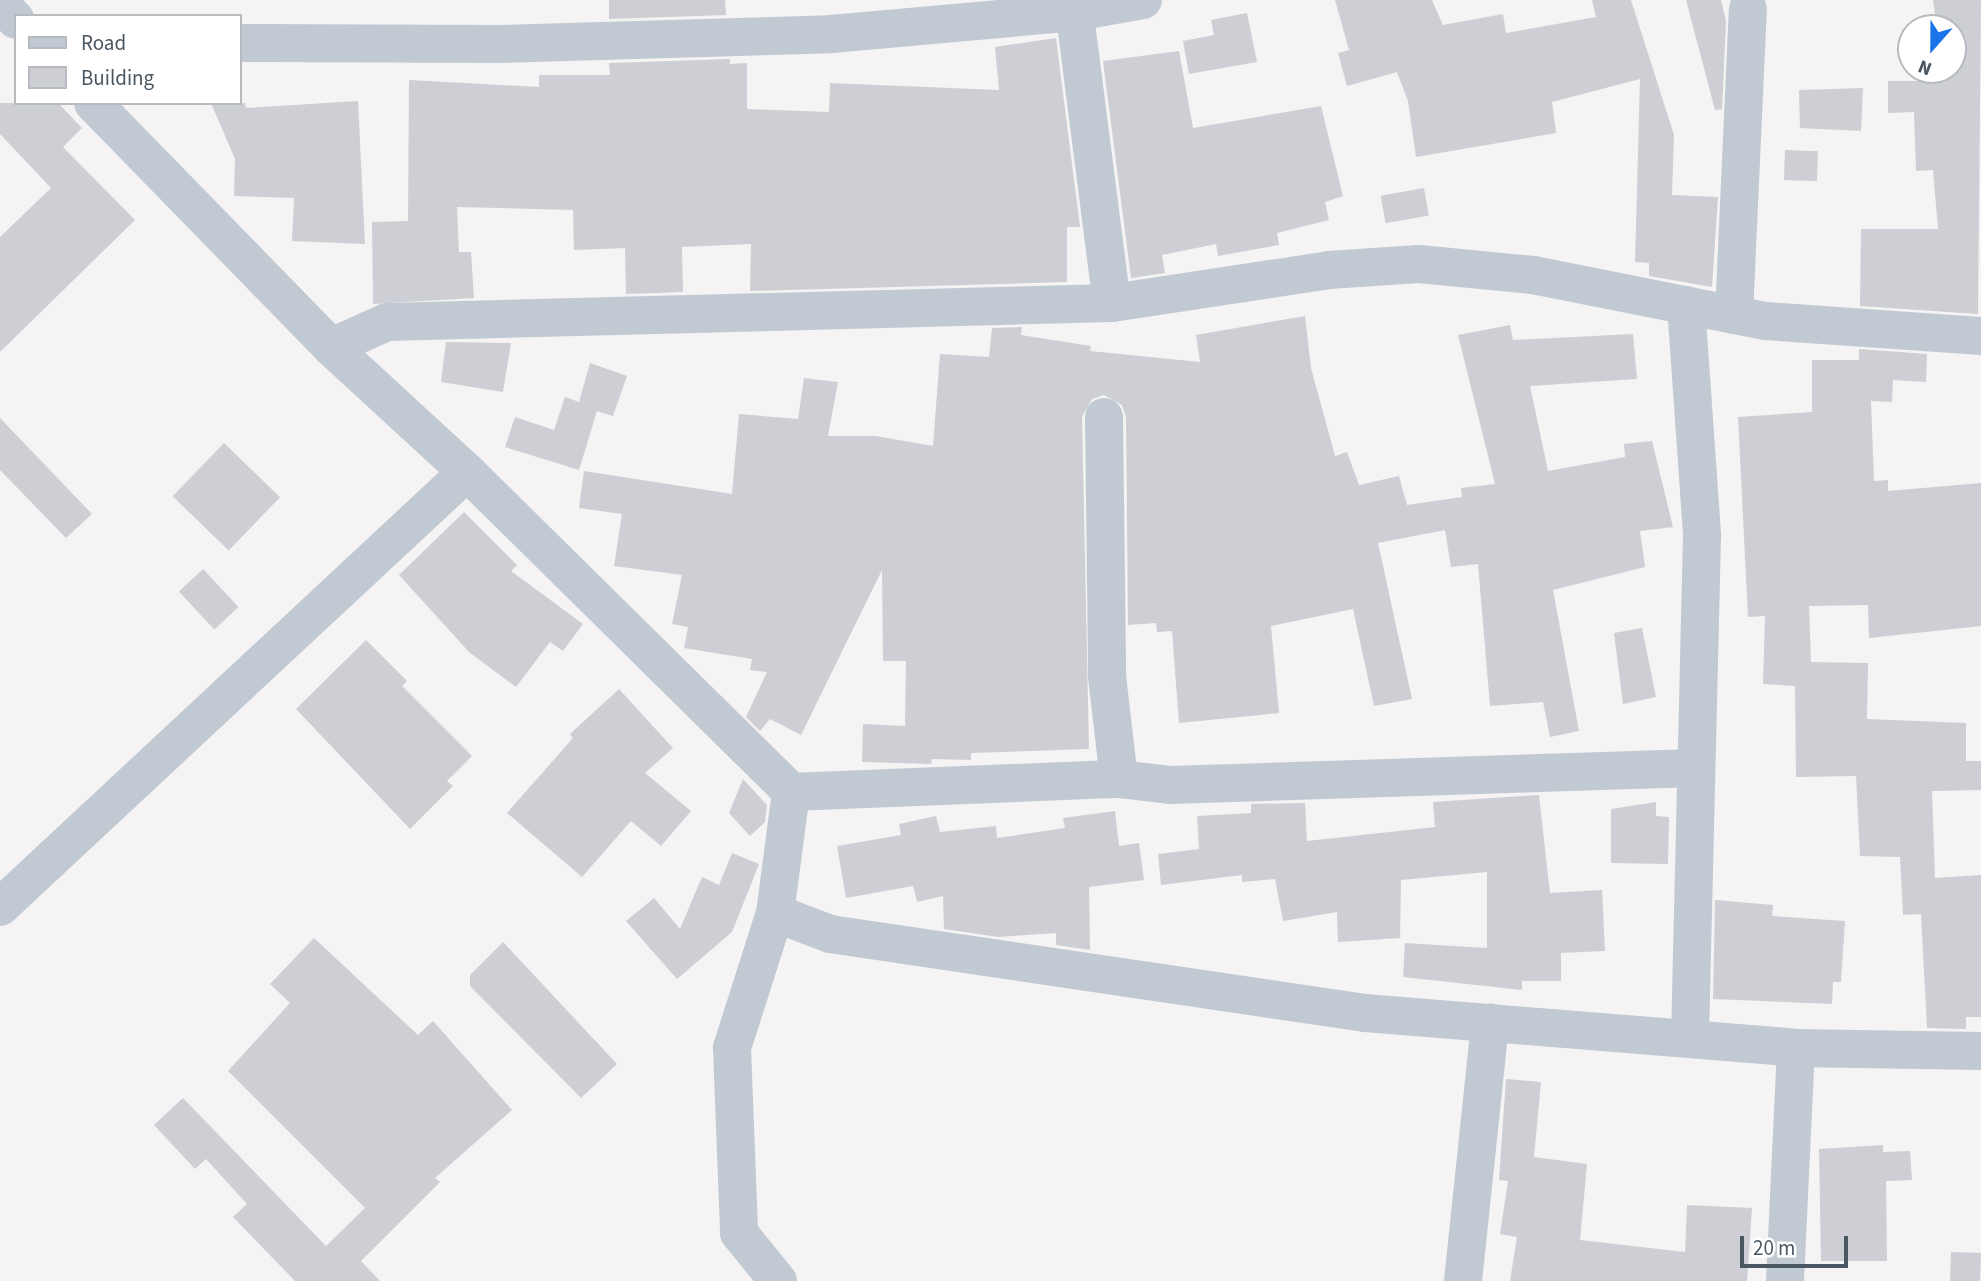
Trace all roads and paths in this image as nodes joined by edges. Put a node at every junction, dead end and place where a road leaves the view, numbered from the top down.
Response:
1 (1143, 0) edge
2 (0, 3) edge
3 (1074, 6) edge
4 (1748, 9) dead end
5 (14, 18) edge
6 (242, 43) edge
7 (95, 105) edge
8 (1112, 303) junction
9 (1686, 306) junction
10 (1734, 315) junction
11 (1981, 336) edge
12 (331, 347) junction
13 (1104, 417) dead end
14 (467, 472) junction
15 (1696, 768) junction
16 (1119, 779) junction
17 (792, 792) junction
18 (0, 906) edge
19 (775, 913) junction
20 (1490, 1022) junction
21 (1690, 1037) junction
22 (1796, 1048) junction
23 (1981, 1051) edge
24 (778, 1281) edge
25 (1463, 1281) edge
26 (1786, 1281) edge

1 - 3 street
2 - 5 street
3 - 6 street
3 - 8 street
4 - 10 street
7 - 12 street
8 - 9 street
8 - 12 street
9 - 10 street
9 - 15 street
10 - 11 street
12 - 14 street
13 - 16 street
14 - 17 street
14 - 18 street
15 - 16 street
15 - 21 street
16 - 17 street
17 - 19 street
19 - 20 street
19 - 24 street
20 - 21 street
20 - 25 street
21 - 22 street
22 - 23 street
22 - 26 street

